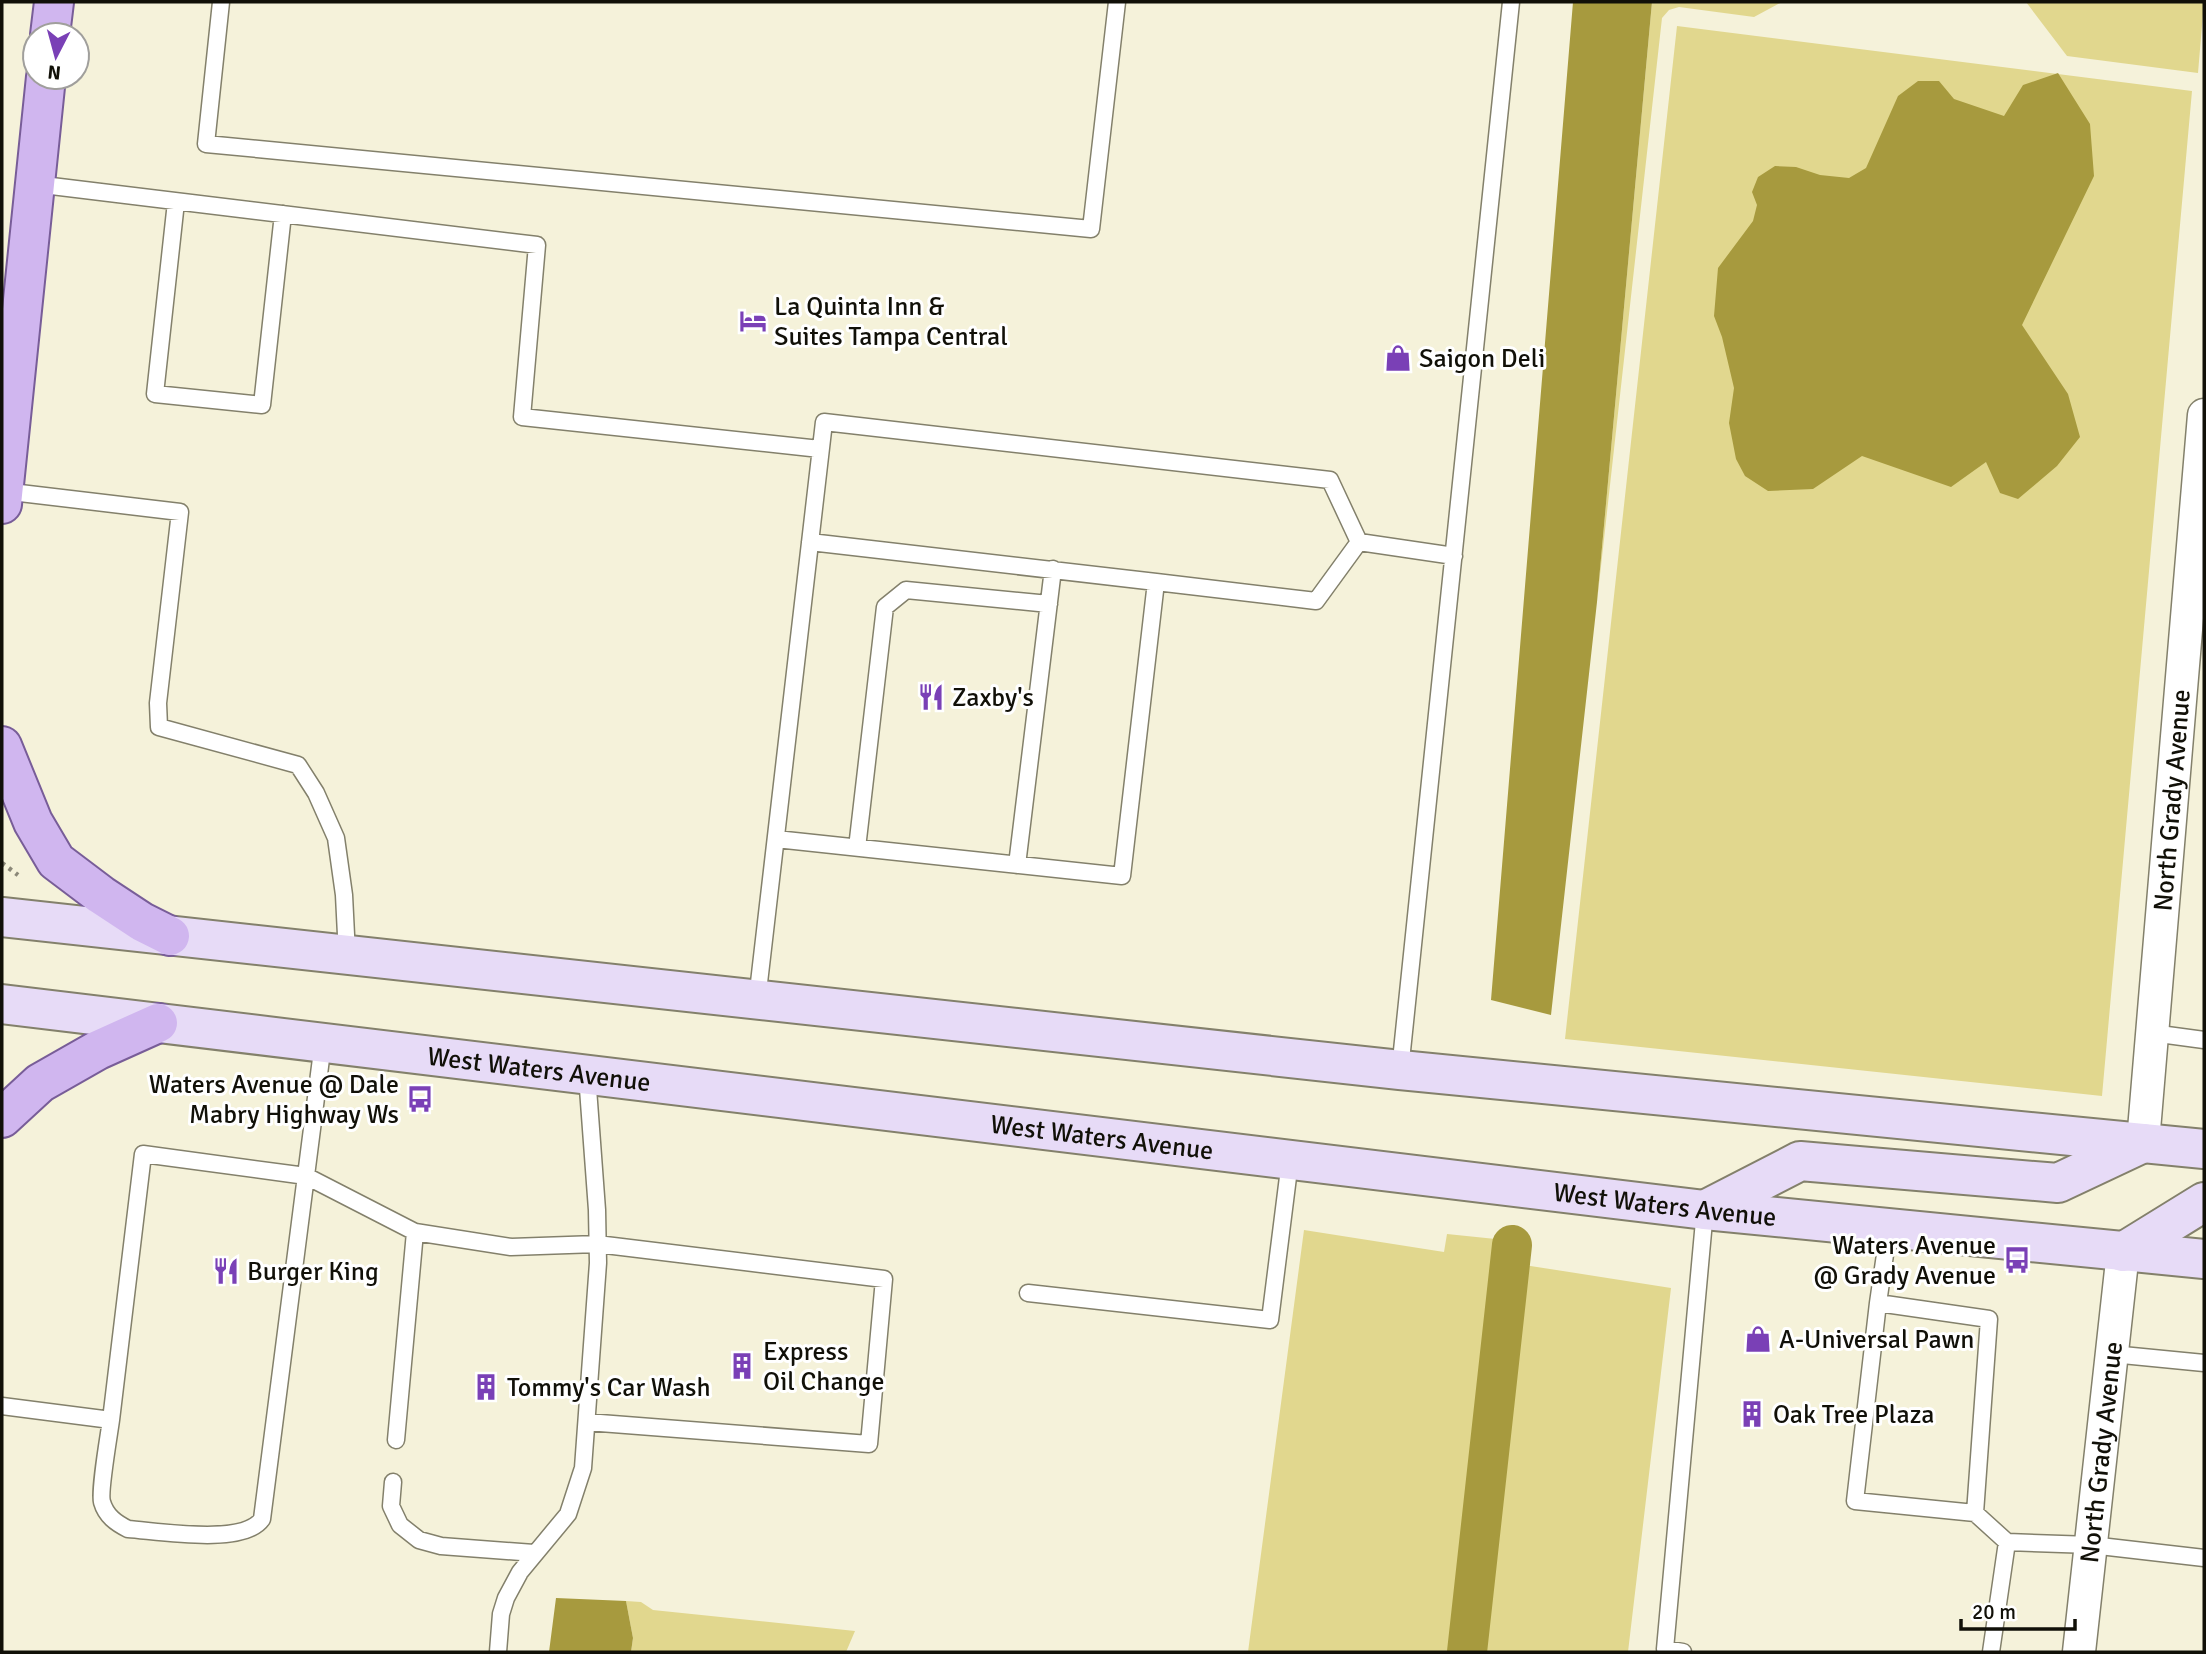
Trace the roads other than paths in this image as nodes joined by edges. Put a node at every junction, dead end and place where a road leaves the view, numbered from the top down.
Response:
1 (54, 2) edge
2 (221, 2) edge
3 (1117, 2) edge
4 (1511, 2) edge
5 (52, 21) edge
6 (45, 91) edge
7 (35, 184) junction
8 (176, 202) junction
9 (283, 214) junction
10 (2204, 415) edge
11 (820, 449) junction
12 (2, 497) edge
13 (810, 542) junction
14 (1359, 542) junction
15 (1454, 556) junction
16 (1053, 569) junction
17 (1156, 582) junction
18 (1049, 604) junction
19 (2194, 653) edge
20 (2, 746) edge
21 (776, 839) junction
22 (857, 848) junction
23 (1017, 865) junction
24 (2, 917) edge
25 (170, 936) junction
26 (347, 955) junction
27 (757, 1000) junction
28 (2, 1004) edge
29 (158, 1023) junction
30 (2152, 1033) junction
31 (2204, 1040) edge
32 (323, 1043) junction
33 (1400, 1070) junction
34 (587, 1075) junction
35 (2, 1118) edge
36 (2143, 1142) junction
37 (2204, 1149) edge
38 (1290, 1161) junction
39 (306, 1177) junction
40 (2204, 1202) edge
41 (1705, 1210) junction
42 (1889, 1227) junction
43 (415, 1232) junction
44 (597, 1244) junction
45 (2123, 1252) junction
46 (2204, 1259) edge
47 (1028, 1293) dead end
48 (1878, 1303) junction
49 (2112, 1354) junction
50 (2204, 1363) edge
51 (2, 1406) edge
52 (111, 1420) junction
53 (587, 1422) junction
54 (396, 1440) dead end
55 (393, 1482) dead end
56 (1975, 1513) junction
57 (2007, 1542) junction
58 (2091, 1545) junction
59 (534, 1553) junction
60 (2204, 1558) edge
61 (498, 1652) edge
62 (1683, 1652) edge
63 (1991, 1652) edge
64 (2079, 1652) edge

1 - 5 main road
2 - 3 lane
4 - 15 lane
6 - 7 main road
7 - 8 lane
7 - 12 main road
8 - 9 lane
8 - 9 lane
9 - 11 lane
10 - 19 street, North Grady Avenue
11 - 13 lane
11 - 14 lane
12 - 26 lane
13 - 16 lane
13 - 21 lane
14 - 15 lane
14 - 17 lane
15 - 33 lane
16 - 17 lane
16 - 18 lane
17 - 23 lane
18 - 22 lane
18 - 23 lane
19 - 30 street, North Grady Avenue
20 - 25 main road
21 - 22 lane
21 - 27 lane
22 - 23 lane
24 - 25 main road
25 - 26 main road
26 - 27 main road
27 - 33 main road
28 - 29 main road, West Waters Avenue
29 - 32 main road, West Waters Avenue
29 - 35 main road
30 - 31 lane
30 - 36 street, North Grady Avenue
32 - 34 main road, West Waters Avenue
32 - 39 lane
33 - 36 main road
34 - 38 main road, West Waters Avenue
34 - 44 lane
36 - 37 main road
36 - 41 main road
38 - 41 main road, West Waters Avenue
38 - 47 lane
39 - 43 lane
39 - 52 lane
39 - 52 lane
40 - 45 main road
41 - 42 main road, West Waters Avenue
41 - 62 lane
42 - 45 main road, West Waters Avenue
42 - 48 lane
43 - 44 lane
43 - 54 lane
44 - 53 lane
44 - 53 lane
45 - 46 main road, West Waters Avenue
45 - 49 street, North Grady Avenue
48 - 56 lane
48 - 56 lane
49 - 50 lane
49 - 58 street, North Grady Avenue
51 - 52 lane
53 - 59 lane
55 - 59 lane
56 - 57 lane
57 - 58 lane
57 - 63 lane
58 - 60 lane
58 - 64 street, North Grady Avenue
59 - 61 lane

